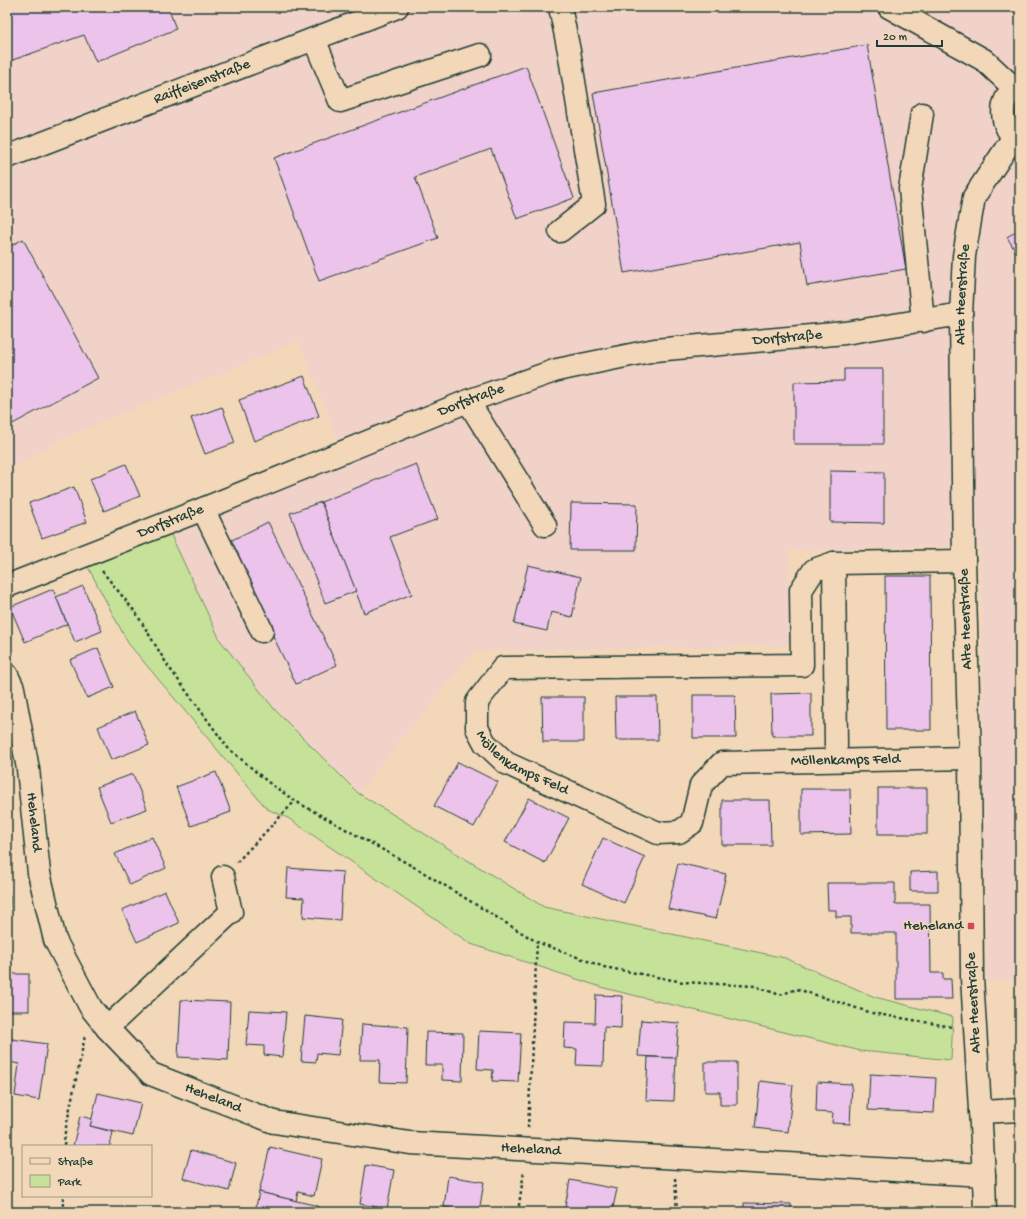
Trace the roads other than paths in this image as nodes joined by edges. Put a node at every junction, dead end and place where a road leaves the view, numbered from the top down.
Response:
1 (397, 7) edge
2 (560, 7) edge
3 (894, 8) edge
4 (314, 39) junction
5 (480, 56) dead end
6 (1017, 85) edge
7 (922, 114) dead end
8 (1017, 140) edge
9 (7, 157) edge
10 (560, 231) dead end
11 (961, 314) junction
12 (923, 321) junction
13 (468, 401) junction
14 (203, 509) junction
15 (545, 525) dead end
16 (964, 561) junction
17 (834, 563) junction
18 (7, 586) edge
19 (262, 631) dead end
20 (7, 675) edge
21 (836, 746) dead end
22 (970, 758) junction
23 (223, 877) road end
24 (107, 1028) junction
25 (1020, 1110) edge
26 (980, 1112) junction
27 (984, 1175) junction
28 (985, 1212) edge

1 - 4 street, Raiffeisenstraße
2 - 10 street
3 - 6 street
4 - 5 street
4 - 9 street, Raiffeisenstraße
6 - 8 street
7 - 12 street
8 - 11 street, Alte Heerstraße
11 - 12 street, Dorfstraße
11 - 16 street, Alte Heerstraße
12 - 13 street, Dorfstraße
13 - 14 street, Dorfstraße
13 - 15 street
14 - 18 street, Dorfstraße
14 - 19 street
16 - 17 street, Möllenkamps Feld
16 - 22 street, Alte Heerstraße
17 - 21 street
17 - 22 street, Möllenkamps Feld
20 - 24 street, Heheland
22 - 26 street, Alte Heerstraße
23 - 24 street
24 - 27 street, Heheland
25 - 26 street
26 - 27 street, Alte Heerstraße
27 - 28 street, Alte Heerstraße

